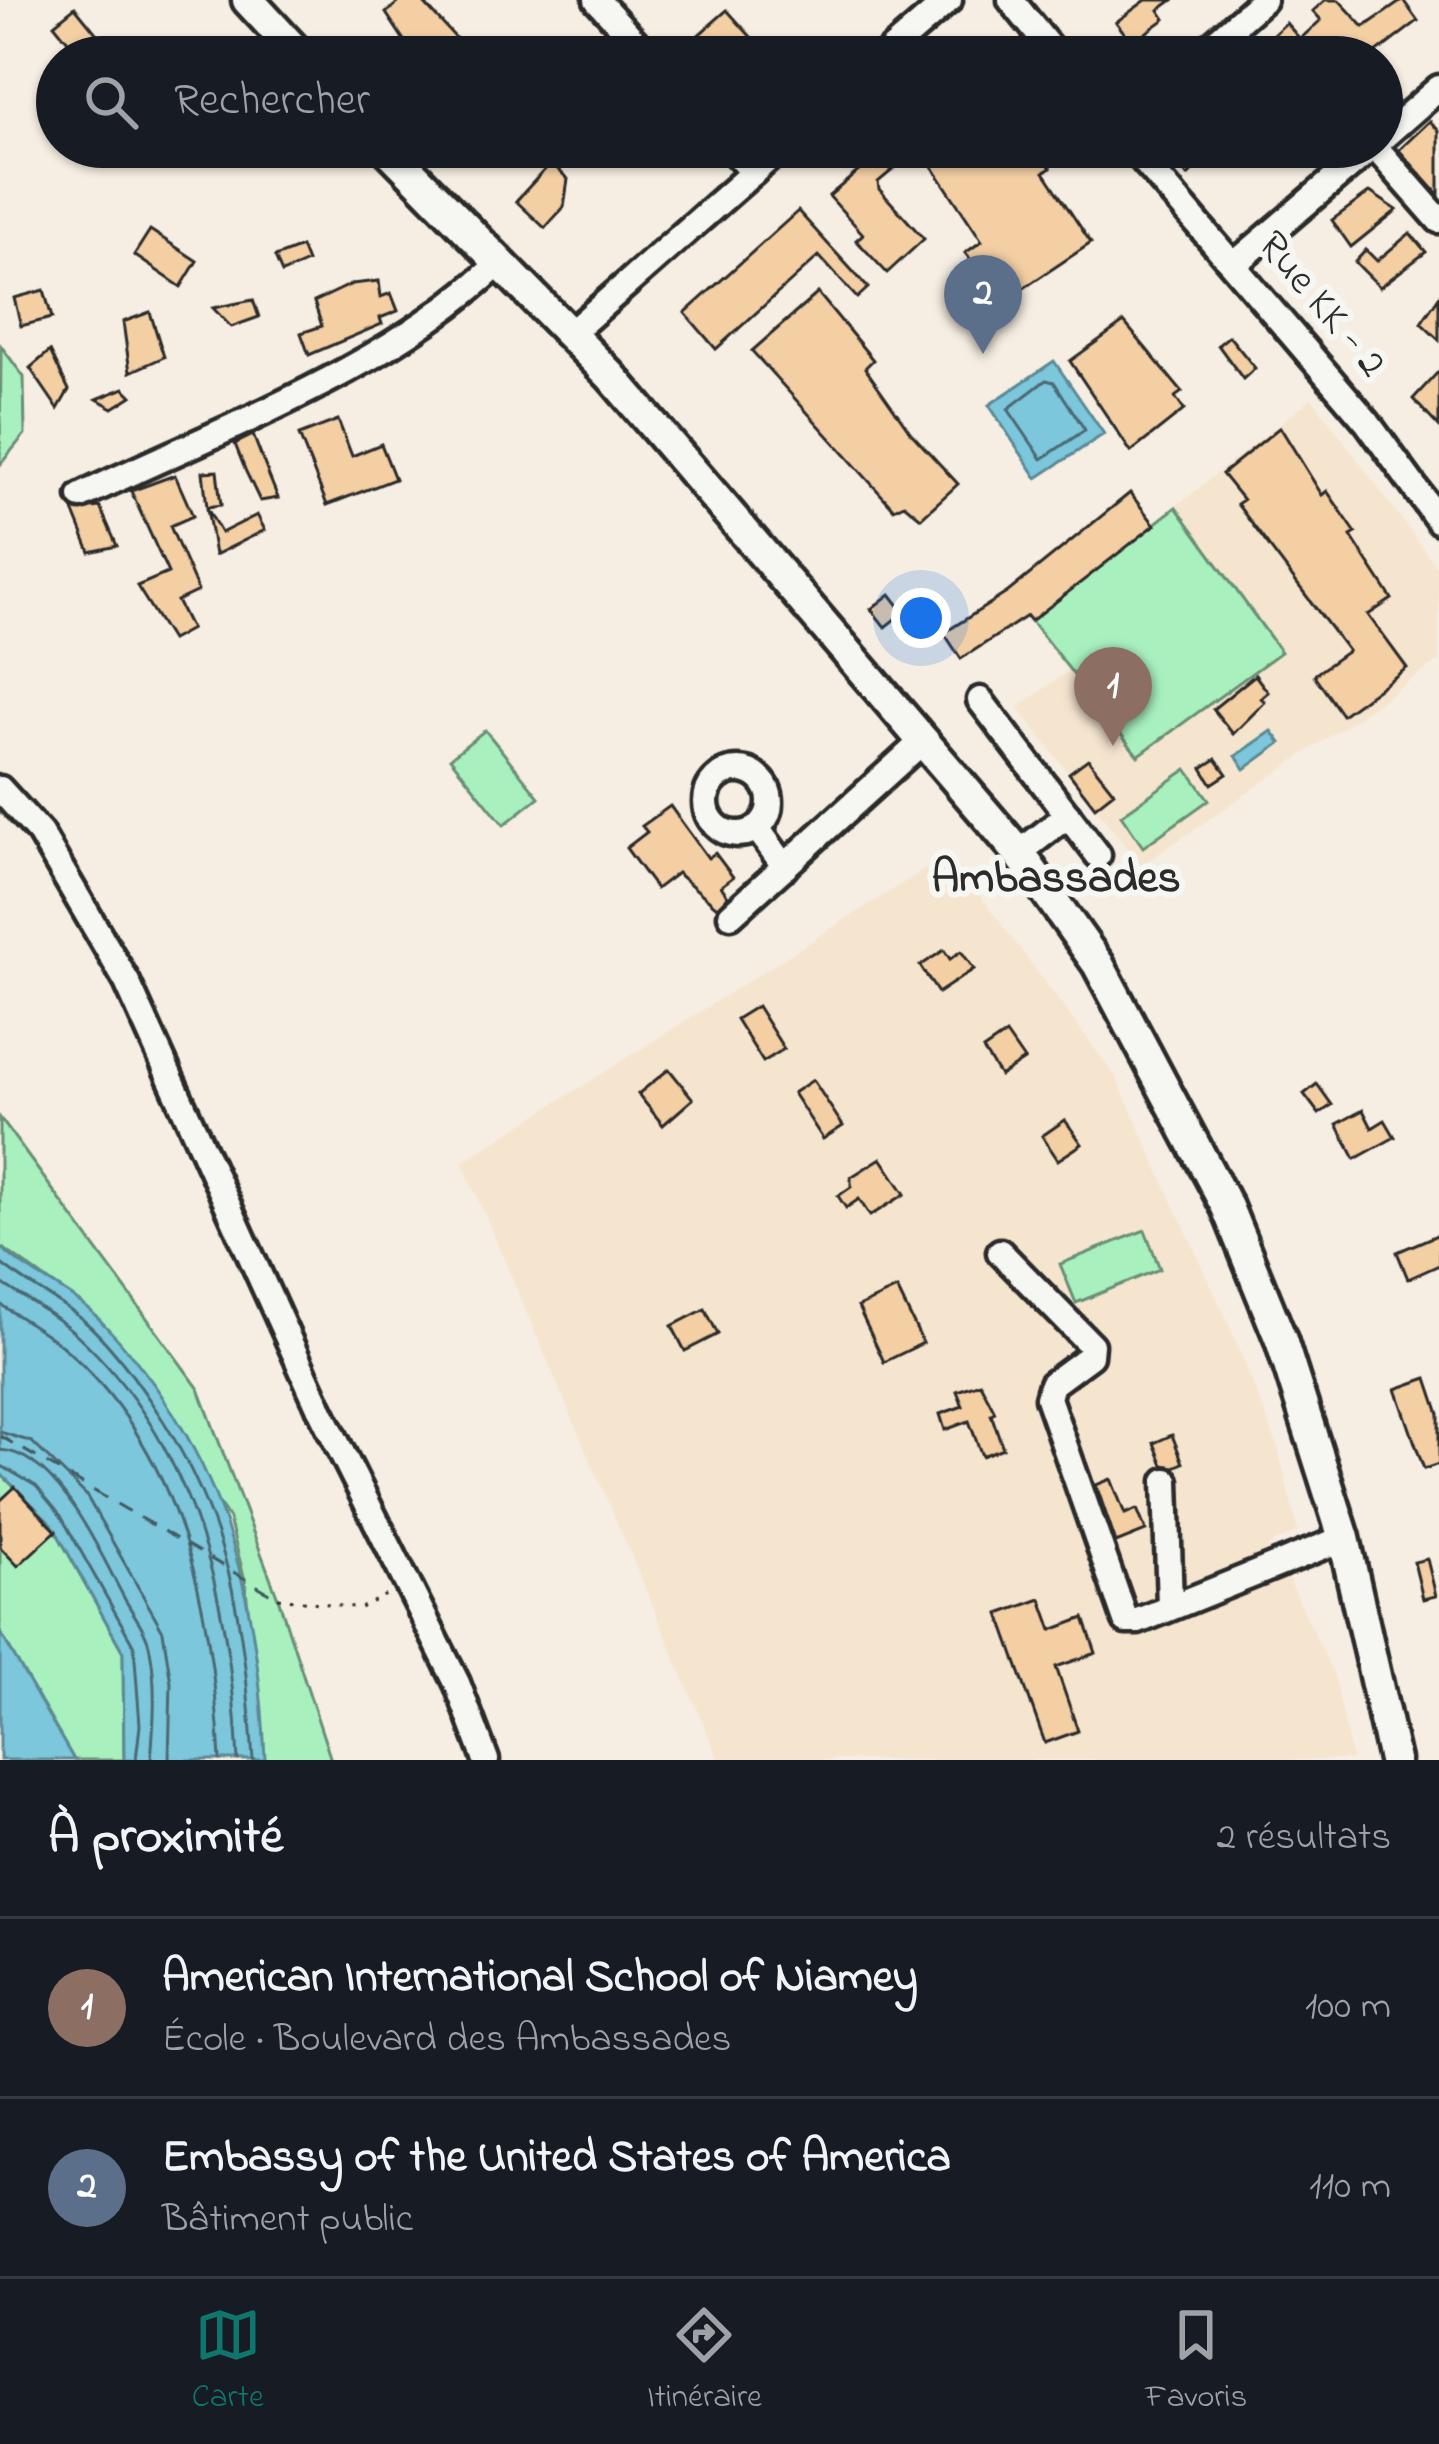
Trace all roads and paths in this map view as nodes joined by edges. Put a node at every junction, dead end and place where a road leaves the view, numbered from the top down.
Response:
1 (597, 0) edge
2 (949, 0) edge
3 (1011, 0) edge
4 (1263, 0) edge
5 (252, 1) edge
6 (283, 36) edge
7 (630, 36) edge
8 (907, 36) edge
9 (1040, 36) edge
10 (1222, 36) edge
11 (1439, 88) edge
12 (1403, 120) edge
13 (406, 168) edge
14 (749, 168) edge
15 (759, 168) edge
16 (1151, 168) edge
17 (1348, 168) edge
18 (1392, 168) edge
19 (753, 173) junction
20 (1439, 220) edge
21 (1236, 263) junction
22 (497, 265) junction
23 (524, 291) junction
24 (571, 333) junction
25 (82, 496) dead end
26 (1439, 521) edge
27 (980, 700) dead end
28 (917, 746) junction
29 (0, 789) edge
30 (1068, 815) junction
31 (757, 828) dead end
32 (1019, 853) junction
33 (1098, 856) dead end
34 (785, 867) junction
35 (731, 915) dead end
36 (1136, 1033) junction
37 (1000, 1252) dead end
38 (1166, 1481) dead end
39 (1343, 1538) junction
40 (410, 1582) junction
41 (278, 1598) dead end
42 (1170, 1605) junction
43 (1392, 1750) edge
44 (487, 1760) edge
45 (1417, 1760) edge

1 - 7 street
2 - 8 street
3 - 9 street
4 - 10 street
5 - 6 main road
11 - 12 street
13 - 22 main road
14 - 19 street
15 - 19 street
16 - 21 street, Rue KK - 2
17 - 21 street
18 - 20 street
19 - 24 street
21 - 26 street, Rue KK - 2
22 - 23 main road
22 - 25 street
23 - 24 main road
23 - 28 main road
24 - 28 main road
27 - 30 street
28 - 32 main road
28 - 34 street
28 - 36 main road
29 - 40 street
30 - 32 street
30 - 33 street
31 - 34 street
32 - 36 main road
34 - 35 street
36 - 39 main road
37 - 42 street
38 - 42 street
39 - 42 street
39 - 43 main road
40 - 41 path
40 - 44 street
43 - 45 main road

